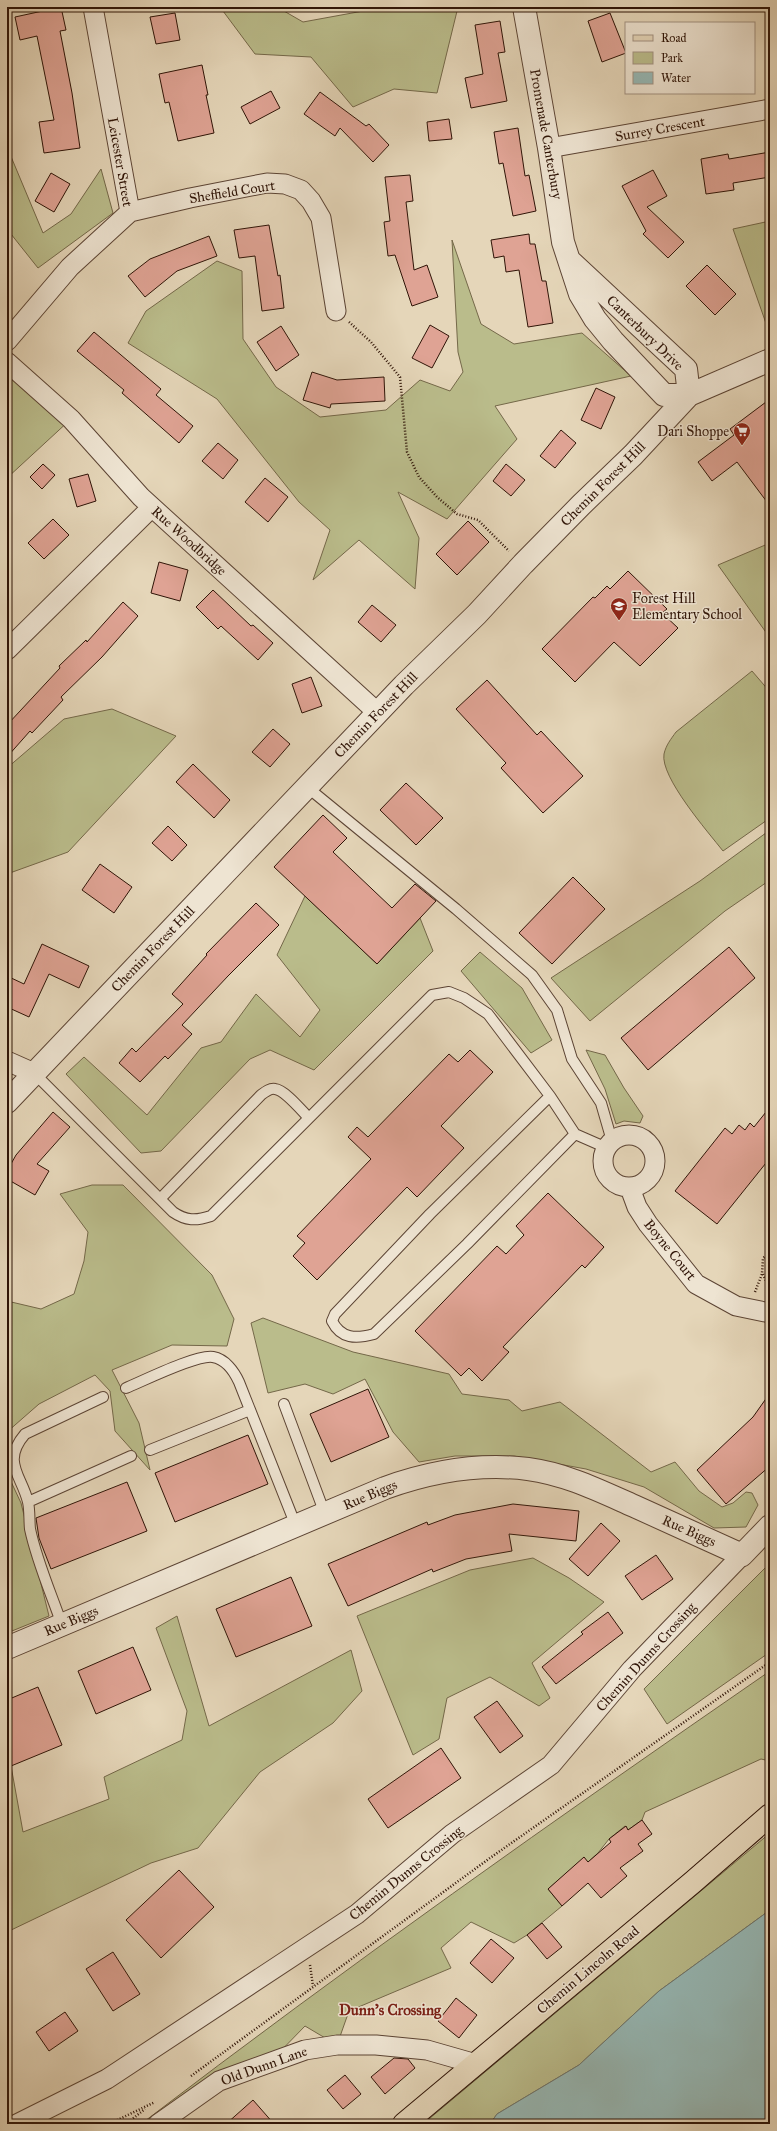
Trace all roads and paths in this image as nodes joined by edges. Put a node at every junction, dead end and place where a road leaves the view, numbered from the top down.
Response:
1 (93, 7) edge
2 (524, 7) edge
3 (770, 109) edge
4 (549, 148) junction
5 (130, 212) junction
6 (570, 261) junction
7 (336, 311) joint
8 (7, 341) edge
9 (770, 360) edge
10 (7, 362) edge
11 (689, 395) junction
12 (152, 507) junction
13 (522, 564) junction
14 (7, 650) edge
15 (378, 713) junction
16 (307, 787) junction
17 (7, 1061) edge
18 (34, 1073) junction
19 (550, 1096) junction
20 (7, 1102) edge
21 (309, 1118) junction
22 (575, 1134) junction
23 (609, 1144) junction
24 (630, 1188) junction
25 (160, 1198) junction
26 (770, 1253) edge
27 (762, 1274) junction
28 (770, 1290) edge
29 (748, 1308) junction
30 (770, 1314) edge
31 (126, 1388) dead end
32 (103, 1397) dead end
33 (284, 1404) dead end
34 (250, 1410) junction
35 (150, 1450) dead end
36 (132, 1456) dead end
37 (28, 1502) junction
38 (325, 1514) junction
39 (296, 1526) junction
40 (770, 1526) edge
41 (742, 1555) junction
42 (62, 1625) junction
43 (7, 1648) edge
44 (770, 1662) edge
45 (770, 1815) edge
46 (476, 2064) junction
47 (186, 2080) dead end
48 (17, 2124) edge
49 (109, 2124) edge
50 (126, 2124) edge
51 (158, 2124) edge
52 (404, 2124) edge

1 - 5 street, Leicester Street
2 - 4 street, Promenade Canterbury
3 - 4 street, Surrey Crescent
4 - 6 street, Promenade Canterbury
5 - 7 street, Sheffield Court
5 - 8 street, Leicester Street
6 - 11 street, Canterbury Drive
6 - 11 street, Canterbury Drive
7 - 13 path
9 - 11 street, Chemin Forest Hill
10 - 12 street, Rue Woodbridge
11 - 13 street, Chemin Forest Hill
12 - 14 street
12 - 15 street, Rue Woodbridge
13 - 15 street, Chemin Forest Hill
15 - 16 street, Chemin Forest Hill
16 - 18 street, Chemin Forest Hill
16 - 23 lane
17 - 18 street
18 - 20 street, Chemin Forest Hill
18 - 25 lane
19 - 21 lane
19 - 22 lane
19 - 22 lane
21 - 25 lane
21 - 25 lane
22 - 23 lane
23 - 24 street
23 - 24 street
24 - 29 street, Boyne Court
26 - 27 path
27 - 28 path
27 - 29 path
29 - 30 street, Boyne Court
31 - 34 lane
32 - 37 lane
33 - 38 lane
34 - 35 lane
34 - 39 lane
36 - 37 lane
37 - 42 lane
38 - 39 street, Rue Biggs
38 - 41 street, Rue Biggs
39 - 42 street, Rue Biggs
40 - 41 street
41 - 48 street, Chemin Dunns Crossing
42 - 43 street, Rue Biggs
44 - 47 path
45 - 46 main road, Chemin Lincoln Road
46 - 51 street, Old Dunn Lane
46 - 52 main road, Chemin Lincoln Road
49 - 50 path

